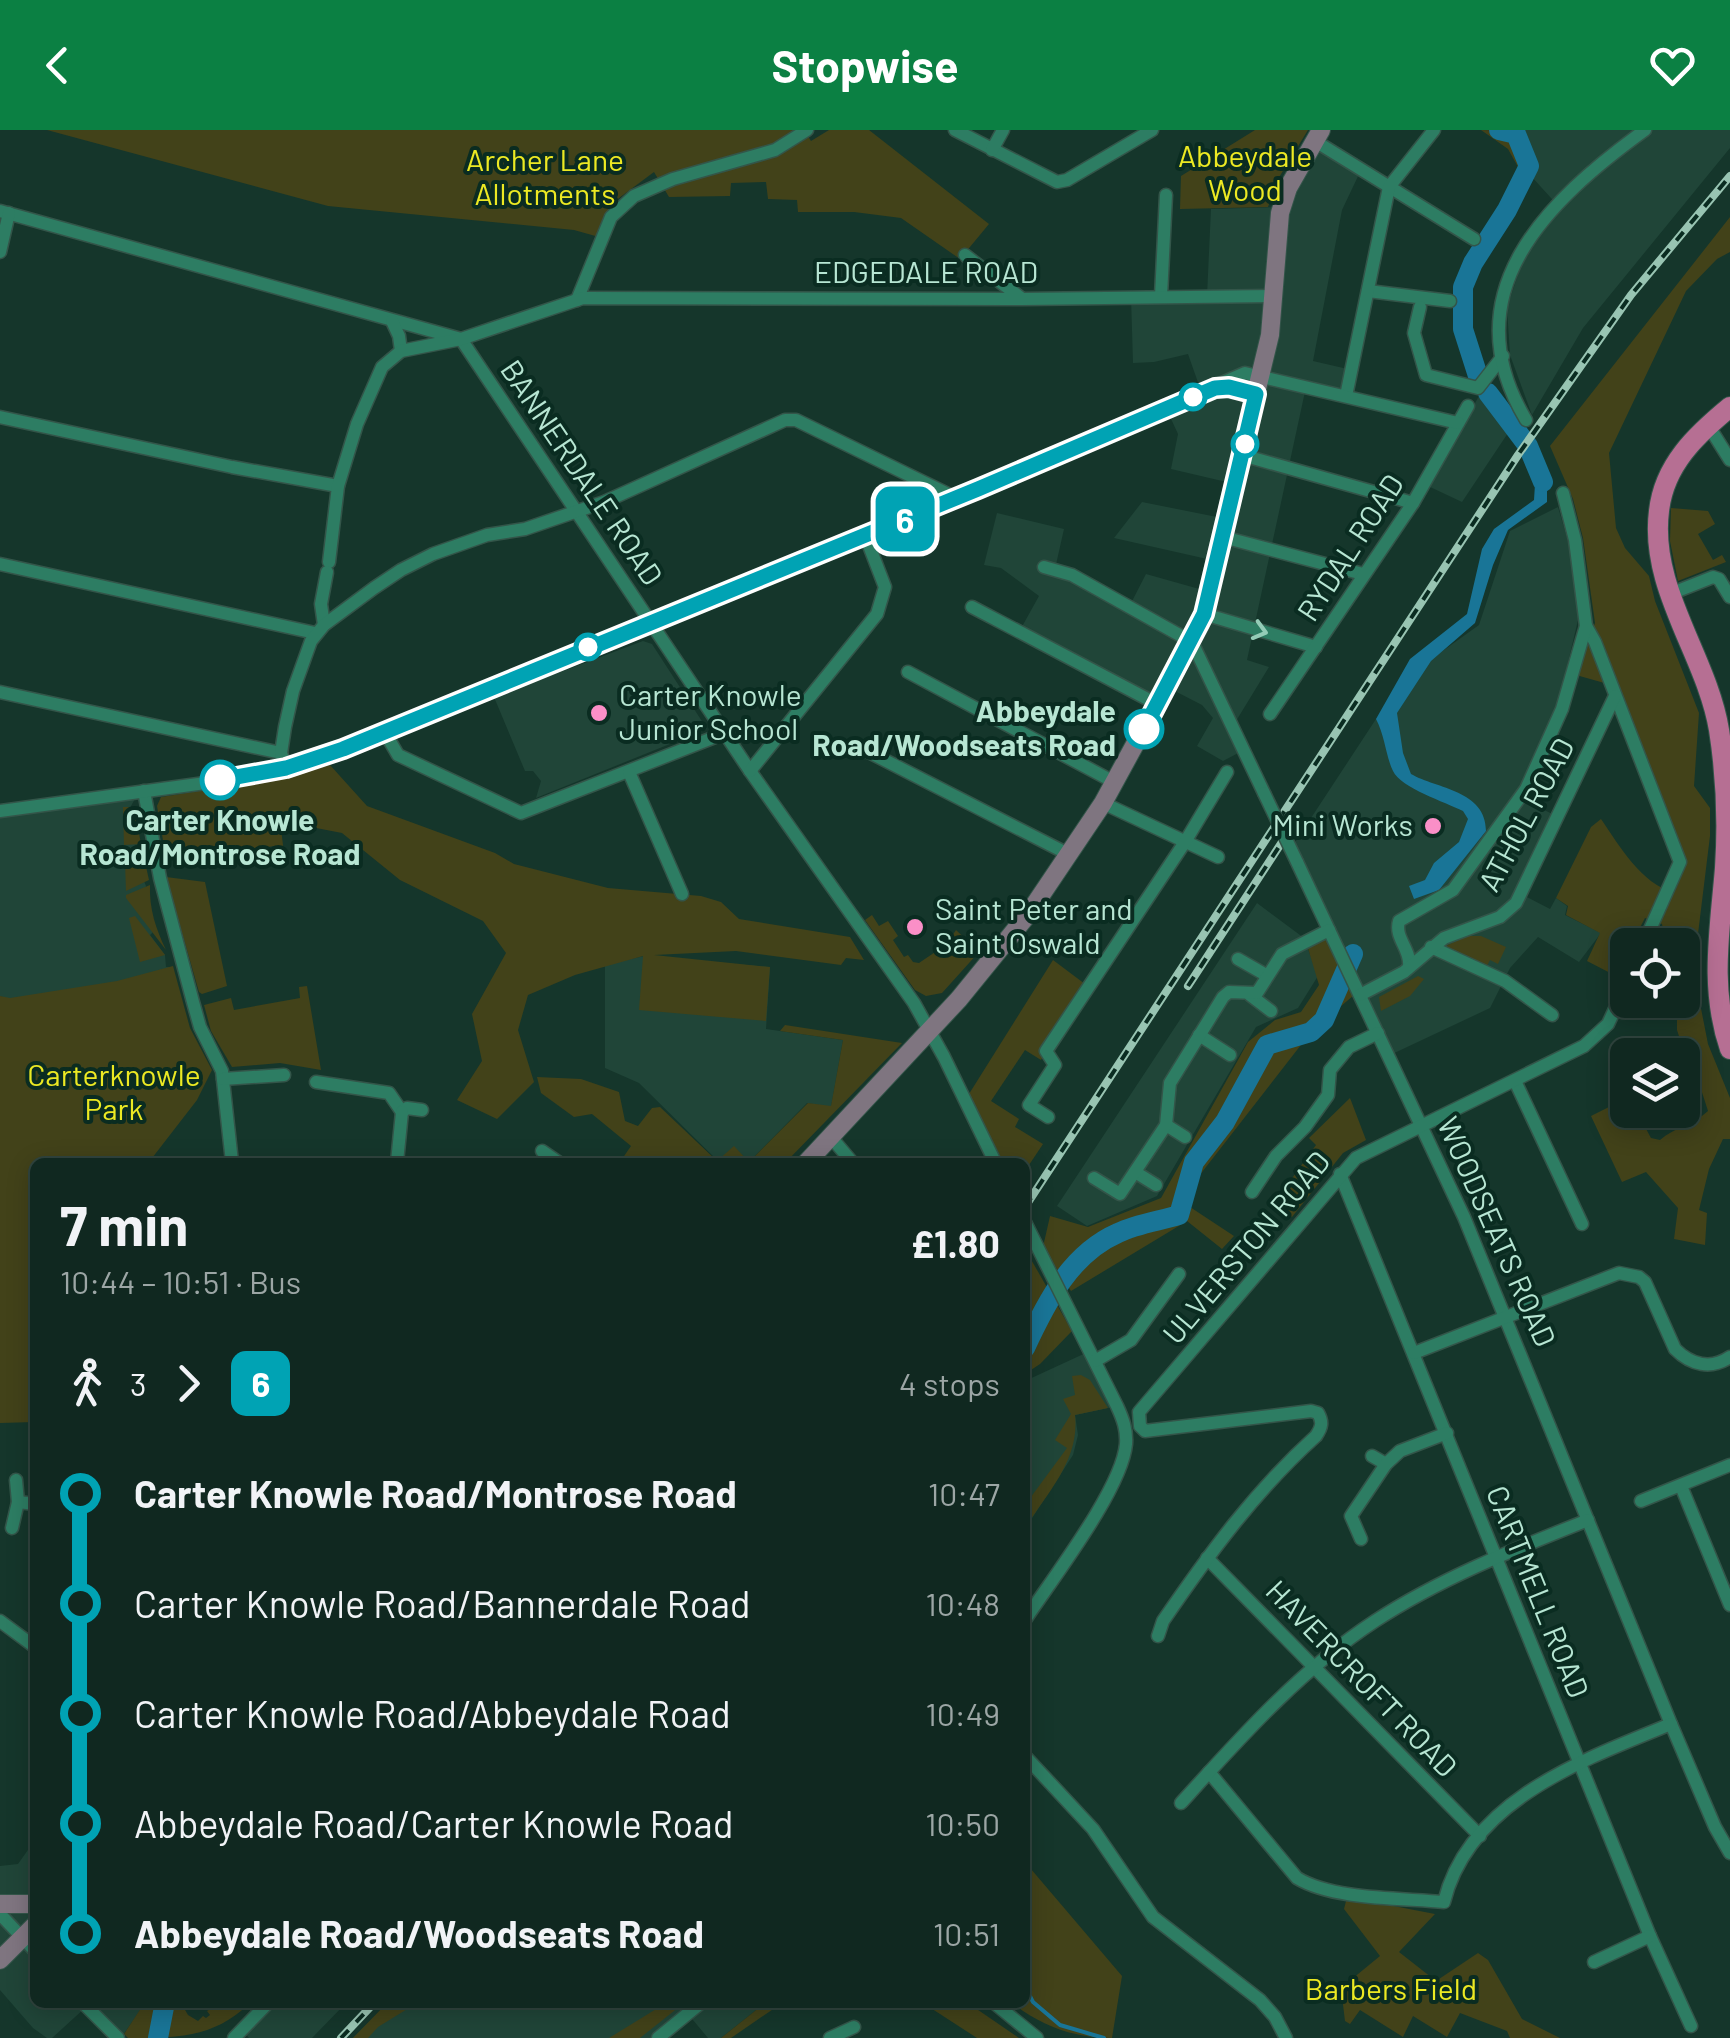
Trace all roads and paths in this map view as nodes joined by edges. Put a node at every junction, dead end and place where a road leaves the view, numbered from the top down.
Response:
1 (807, 130) edge
2 (955, 130) edge
3 (1003, 130) edge
4 (1152, 130) edge
5 (1434, 130) edge
6 (1644, 130) edge
7 (1318, 136) edge
8 (992, 150) junction
9 (1390, 187) junction
10 (1166, 195) dead end
11 (4, 212) edge
12 (1474, 239) dead end
13 (0, 252) edge
14 (965, 255) dead end
15 (1368, 292) junction
16 (1160, 296) junction
17 (1275, 296) junction
18 (1024, 299) junction
19 (577, 300) junction
20 (1450, 301) dead end
21 (1420, 307) dead end
22 (392, 321) junction
23 (461, 339) junction
24 (400, 351) junction
25 (1503, 356) junction
26 (1261, 374) junction
27 (1215, 388) junction
28 (1256, 394) junction
29 (1346, 396) junction
30 (1468, 406) dead end
31 (1730, 407) edge
32 (0, 417) edge
33 (1526, 420) dead end
34 (1458, 423) junction
35 (1708, 425) junction
36 (1242, 456) junction
37 (1730, 460) edge
38 (338, 486) junction
39 (1563, 493) dead end
40 (956, 498) junction
41 (1413, 503) junction
42 (578, 511) junction
43 (865, 535) junction
44 (1223, 536) junction
45 (0, 564) edge
46 (1044, 567) dead end
47 (1363, 574) junction
48 (1670, 594) junction
49 (1730, 596) edge
50 (972, 607) dead end
51 (1204, 614) junction
52 (651, 621) junction
53 (1586, 626) junction
54 (319, 629) junction
55 (1192, 642) junction
56 (1316, 648) junction
57 (908, 672) dead end
58 (0, 692) edge
59 (1616, 696) junction
60 (1157, 704) junction
61 (1270, 714) dead end
62 (384, 731) junction
63 (715, 737) dead end
64 (857, 746) dead end
65 (281, 753) junction
66 (286, 768) junction
67 (750, 771) junction
68 (629, 772) junction
69 (1227, 772) dead end
70 (1114, 782) junction
71 (144, 791) junction
72 (1102, 803) junction
73 (0, 811) edge
74 (1186, 842) junction
75 (1070, 855) junction
76 (1218, 857) dead end
77 (682, 894) dead end
78 (1651, 928) edge
79 (1329, 930) junction
80 (1431, 947) junction
81 (1238, 959) dead end
82 (1409, 966) junction
83 (1266, 976) junction
84 (1359, 994) junction
85 (1250, 995) junction
86 (1271, 1011) dead end
87 (1552, 1015) dead end
88 (1611, 1018) edge
89 (930, 1030) junction
90 (1378, 1033) junction
91 (1198, 1035) junction
92 (1730, 1049) edge
93 (1230, 1054) dead end
94 (284, 1075) dead end
95 (222, 1079) junction
96 (1515, 1081) junction
97 (316, 1082) dead end
98 (422, 1110) dead end
99 (402, 1112) junction
100 (1048, 1117) dead end
101 (1166, 1125) junction
102 (1422, 1127) junction
103 (830, 1136) junction
104 (1184, 1136) dead end
105 (232, 1158) edge
106 (396, 1158) edge
107 (811, 1158) edge
108 (849, 1158) edge
109 (993, 1158) edge
110 (1135, 1172) junction
111 (1340, 1174) junction
112 (1094, 1178) dead end
113 (1156, 1184) dead end
114 (1253, 1192) dead end
115 (1582, 1224) dead end
116 (1030, 1232) edge
117 (1179, 1274) dead end
118 (1507, 1316) junction
119 (1414, 1354) junction
120 (1730, 1356) edge
121 (1095, 1361) junction
122 (1447, 1433) junction
123 (1372, 1456) dead end
124 (1386, 1464) junction
125 (1730, 1465) edge
126 (16, 1480) dead end
127 (1681, 1486) junction
128 (1641, 1500) dead end
129 (18, 1502) junction
130 (30, 1503) edge
131 (1588, 1520) junction
132 (12, 1528) dead end
133 (1361, 1538) dead end
134 (1497, 1556) junction
135 (1207, 1558) junction
136 (1730, 1605) edge
137 (1030, 1612) edge
138 (0, 1621) edge
139 (1158, 1636) dead end
140 (30, 1644) edge
141 (1316, 1667) junction
142 (1672, 1724) junction
143 (1030, 1761) edge
144 (1578, 1762) junction
145 (1209, 1772) junction
146 (1181, 1803) dead end
147 (1480, 1836) junction
148 (1730, 1853) edge
149 (0, 1904) edge
150 (30, 1904) edge
151 (0, 1914) edge
152 (1650, 1936) junction
153 (30, 1937) edge
154 (30, 1939) edge
155 (0, 1960) edge
156 (1594, 1962) dead end
157 (88, 2008) edge
158 (263, 2008) edge
159 (695, 2008) edge
160 (1000, 2008) edge
161 (1691, 2026) dead end
162 (854, 2027) dead end
163 (838, 2037) edge
164 (118, 2038) edge
165 (234, 2038) edge
166 (658, 2038) edge
167 (1037, 2038) edge
168 (1286, 2038) edge

1 - 19 street
2 - 8 street
3 - 8 street
4 - 8 street
5 - 9 street
6 - 25 street
7 - 9 street
7 - 17 main road
9 - 12 street
9 - 15 street
10 - 16 street
11 - 13 street
11 - 22 street
14 - 18 street
15 - 20 street
15 - 29 street
16 - 17 street, EDGEDALE ROAD
16 - 18 street, EDGEDALE ROAD
17 - 26 main road
18 - 19 street, EDGEDALE ROAD
19 - 23 street, EDGEDALE ROAD
21 - 25 street
22 - 23 street
22 - 24 street
23 - 24 street, EDGEDALE ROAD
23 - 42 street, BANNERDALE ROAD
24 - 38 street
25 - 33 street
26 - 27 street
26 - 28 main road
26 - 29 street
27 - 28 street
27 - 40 street
28 - 36 main road
29 - 34 street
30 - 34 street, RYDAL ROAD
31 - 35 highway
32 - 38 street
34 - 41 street, RYDAL ROAD
35 - 37 street
35 - 48 highway
36 - 41 street
36 - 44 main road
38 - 54 street
39 - 53 street
40 - 42 street
40 - 43 street
41 - 47 street, RYDAL ROAD
42 - 52 street, BANNERDALE ROAD
42 - 54 street
43 - 52 street
43 - 67 street
44 - 47 street
44 - 51 main road
45 - 54 street
46 - 55 street
47 - 56 street, RYDAL ROAD
48 - 49 street
48 - 92 highway
50 - 60 street
51 - 55 main road
51 -> 56 street
52 - 62 street
52 - 67 street, BANNERDALE ROAD
53 - 59 street
53 - 82 street
54 - 65 street
55 - 60 main road
55 - 79 street, WOODSEATS ROAD, bridge
56 - 61 street, RYDAL ROAD
57 - 70 street
58 - 65 street
59 - 78 street
59 - 80 street, ATHOL ROAD
60 - 70 main road
62 - 66 street
62 - 68 street
63 - 68 street
64 - 75 street
65 - 66 street
66 - 71 street
67 - 89 street, BANNERDALE ROAD
68 - 77 street
69 - 74 street
70 - 72 main road
71 - 73 street
71 - 95 street
72 - 74 street
72 - 75 main road
74 - 76 street
74 - 100 street
75 - 89 main road
79 - 83 street
79 - 84 street, WOODSEATS ROAD
80 - 82 street, ATHOL ROAD
80 - 87 street
81 - 83 street
82 - 84 street, ATHOL ROAD
83 - 85 street
84 - 90 street, WOODSEATS ROAD
85 - 86 street
85 - 91 street
88 - 96 street, ULVERSTON ROAD
89 - 103 main road
89 - 109 street, BANNERDALE ROAD
90 - 102 street, WOODSEATS ROAD
90 - 114 street
91 - 93 street
91 - 101 street
94 - 95 street
95 - 105 street
96 - 102 street, ULVERSTON ROAD
96 - 115 street
97 - 99 street
98 - 99 street
99 - 106 street
101 - 104 street
101 - 110 street
102 - 111 street, ULVERSTON ROAD
102 - 118 street, WOODSEATS ROAD
103 - 107 main road
103 - 108 street
110 - 112 street
110 - 113 street
111 - 119 street, CARTMELL ROAD
111 - 135 street, ULVERSTON ROAD
116 - 121 street
117 - 121 street
118 - 119 street
118 - 120 street
118 - 131 street, WOODSEATS ROAD
119 - 122 street, CARTMELL ROAD
121 - 137 street
122 - 124 street
122 - 134 street, CARTMELL ROAD
123 - 124 street
124 - 133 street
125 - 127 street
126 - 129 street
127 - 128 street
127 - 136 street
129 - 130 street
129 - 132 street
131 - 134 street
131 - 142 street, WOODSEATS ROAD
134 - 141 street
134 - 144 street, CARTMELL ROAD
135 - 139 street
135 - 141 street, HAVERCROFT ROAD
138 - 140 street
141 - 145 street
141 - 147 street, HAVERCROFT ROAD
142 - 144 street
142 - 148 street, WOODSEATS ROAD
143 - 168 street
144 - 147 street
144 - 152 street, CARTMELL ROAD
145 - 146 street
145 - 147 street
149 - 150 main road
151 - 153 street
152 - 156 street
152 - 161 street, CARTMELL ROAD
154 - 155 main road
157 - 164 street
158 - 165 street
159 - 166 street
160 - 167 street
162 - 163 street

